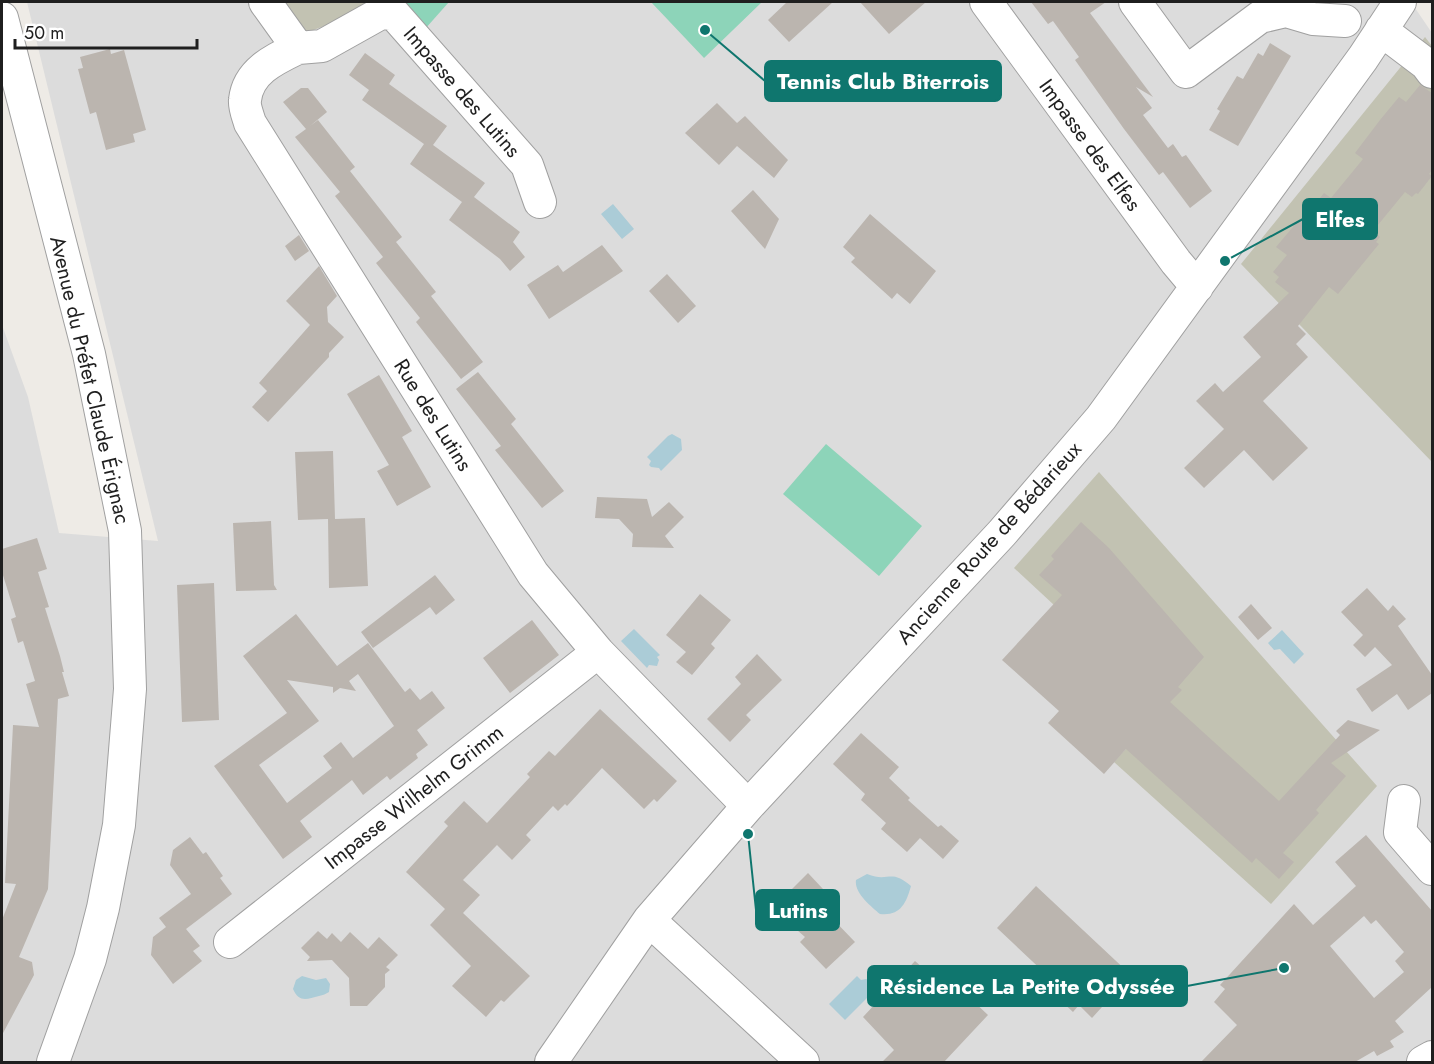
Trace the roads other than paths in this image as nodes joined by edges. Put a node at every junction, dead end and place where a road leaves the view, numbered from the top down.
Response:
1 (265, 2) edge
2 (986, 2) edge
3 (1135, 2) edge
4 (1400, 2) edge
5 (1340, 11) edge
6 (2, 18) edge
7 (1381, 30) junction
8 (298, 48) junction
9 (1363, 58) junction
10 (1432, 72) edge
11 (540, 202) dead end
12 (1197, 287) junction
13 (598, 652) junction
14 (1404, 801) dead end
15 (748, 806) junction
16 (1432, 869) edge
17 (649, 920) junction
18 (230, 942) dead end
19 (1432, 1057) edge
20 (53, 1062) edge
21 (550, 1062) edge
22 (803, 1062) edge
23 (1423, 1062) edge

1 - 8 street
2 - 12 street, Impasse des Elfes
3 - 5 street
4 - 7 street, Ancienne Route de Bédarieux
5 - 9 street
6 - 20 street, Avenue du Préfet Claude Érignac
7 - 9 street, Ancienne Route de Bédarieux
7 - 10 street
8 - 11 street, Impasse des Lutins
8 - 13 street, Rue des Lutins
9 - 12 street, Ancienne Route de Bédarieux
12 - 15 street, Ancienne Route de Bédarieux
13 - 15 street, Rue des Lutins
13 - 18 street, Impasse Wilhelm Grimm
14 - 16 street
15 - 17 street, Ancienne Route de Bédarieux
17 - 21 street, Ancienne Route de Bédarieux
17 - 22 street
19 - 23 street

